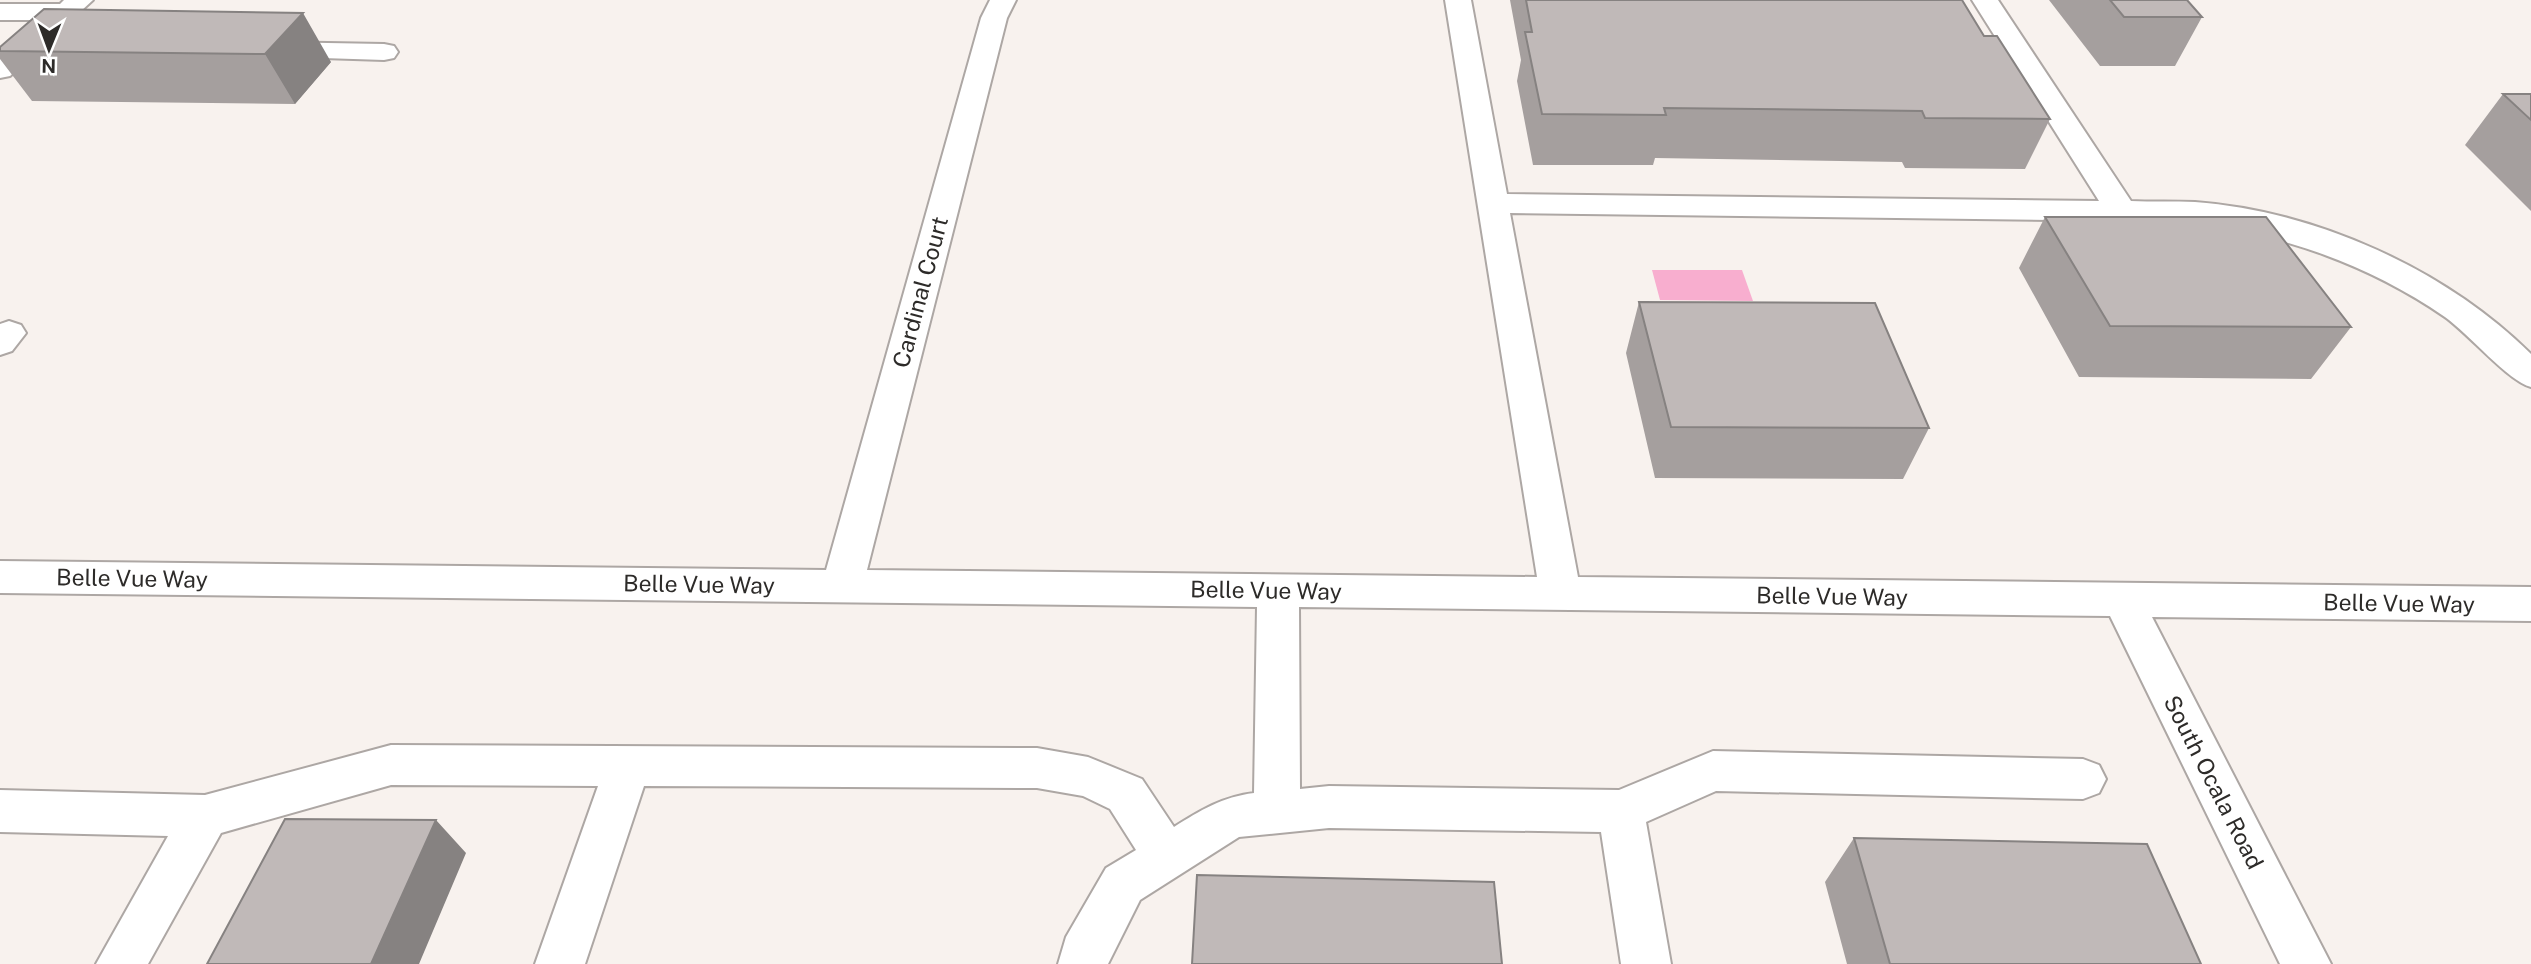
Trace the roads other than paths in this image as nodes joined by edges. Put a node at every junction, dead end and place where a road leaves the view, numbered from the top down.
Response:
1 (1003, 0) edge
2 (1458, 0) edge
3 (1985, 0) edge
4 (73, 6) edge
5 (0, 12) edge
6 (26, 47) junction
7 (67, 48) edge
8 (246, 50) edge
9 (384, 52) dead end
10 (0, 70) edge
11 (1493, 203) junction
12 (2121, 211) junction
13 (2531, 375) edge
14 (0, 577) edge
15 (842, 586) junction
16 (1278, 590) junction
17 (1560, 593) junction
18 (2123, 600) junction
19 (2531, 604) edge
20 (628, 766) junction
21 (2083, 779) dead end
22 (0, 811) edge
23 (1621, 811) junction
24 (1277, 812) junction
25 (205, 817) junction
26 (1167, 857) junction
27 (121, 964) edge
28 (560, 964) edge
29 (1083, 964) edge
30 (1646, 964) edge
31 (2306, 964) edge

1 - 15 street, Cardinal Court
2 - 11 street
3 - 12 street
4 - 5 street
4 - 6 street
6 - 7 street
6 - 10 street
8 - 9 street
11 - 12 street
11 - 17 street
12 - 13 street
14 - 15 street, Belle Vue Way
15 - 16 street, Belle Vue Way
16 - 17 street, Belle Vue Way
16 - 24 street
17 - 18 street, Belle Vue Way
18 - 19 street, Belle Vue Way
18 - 31 street, South Ocala Road
20 - 25 street
20 - 26 street
20 - 28 street
21 - 23 street
22 - 25 street
23 - 24 street
23 - 30 street
24 - 26 street
25 - 27 street
26 - 29 street

